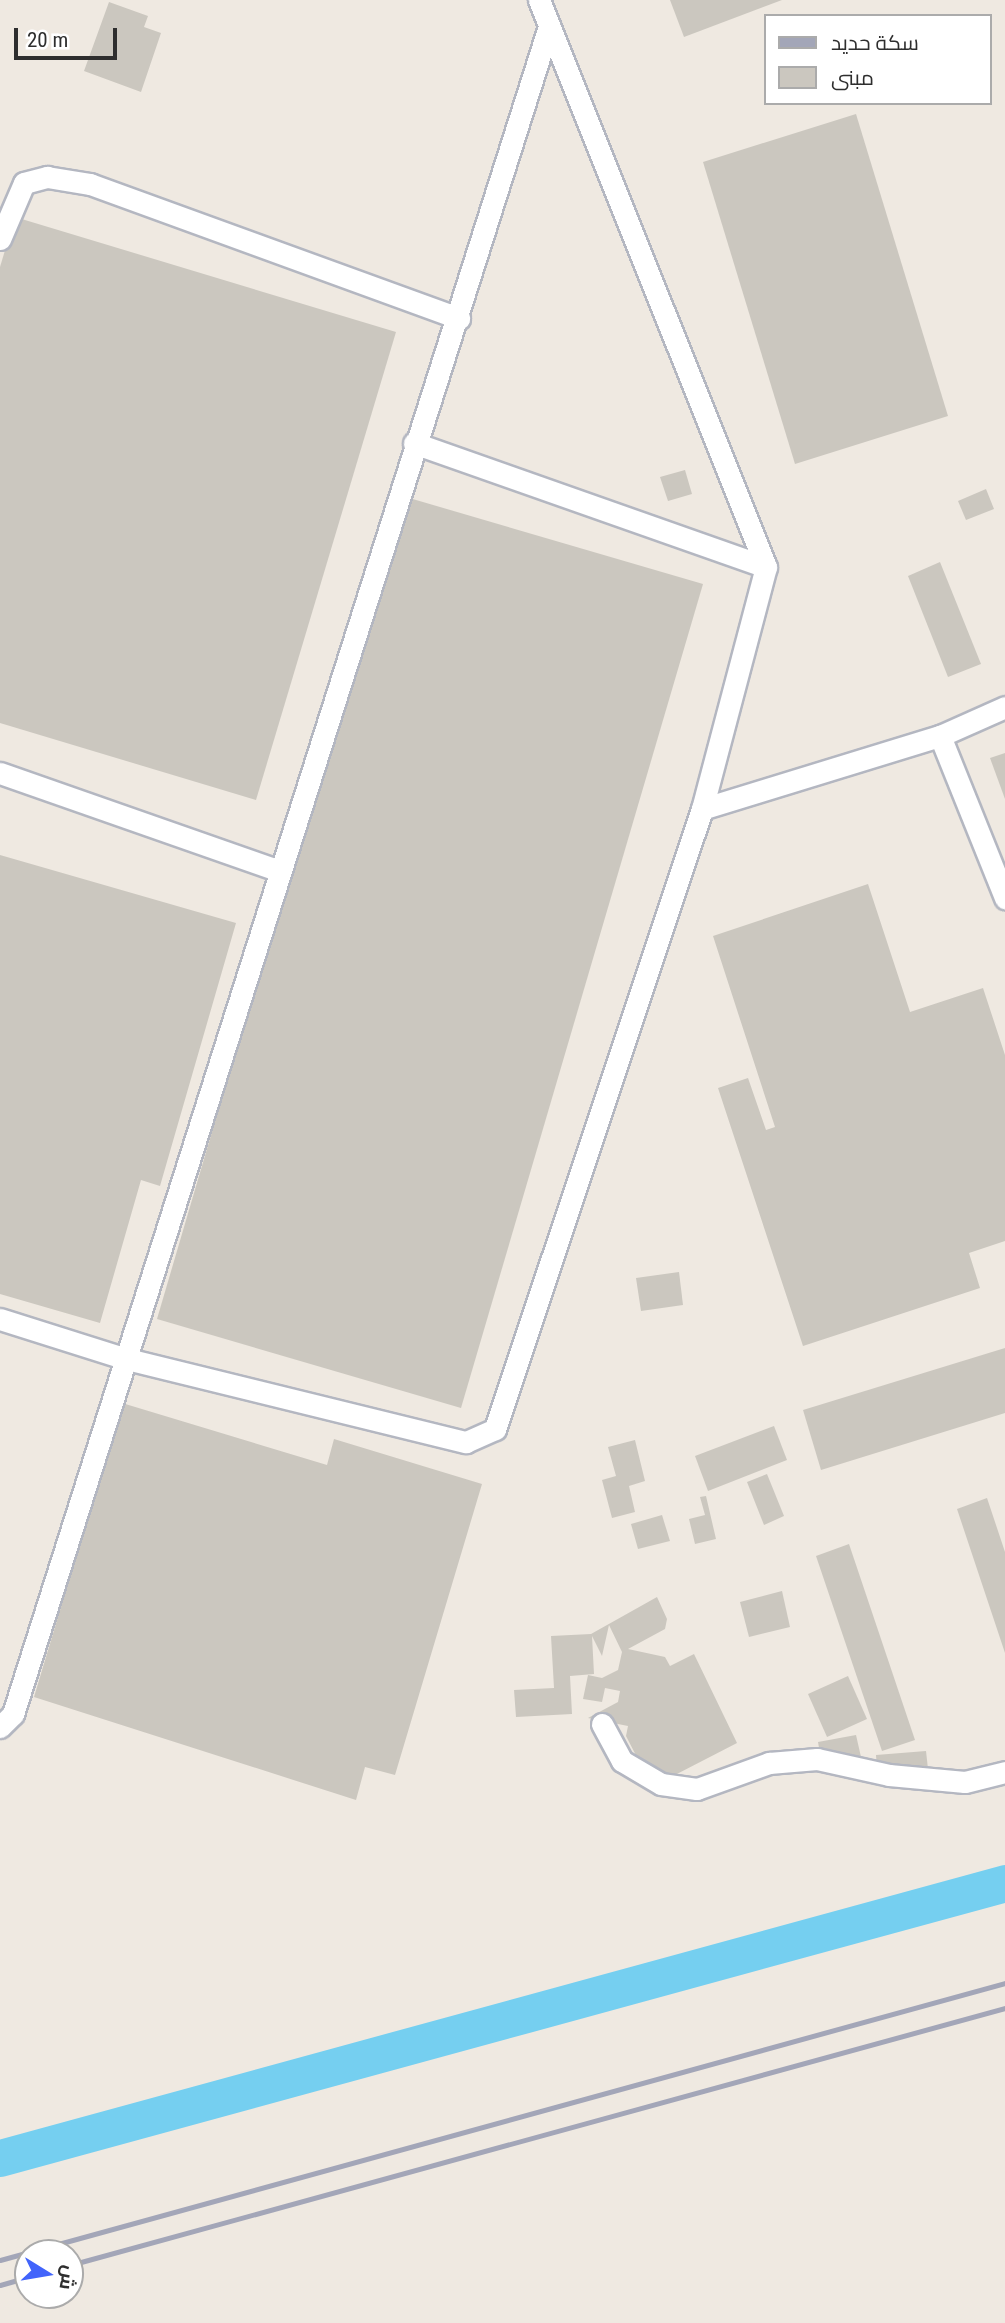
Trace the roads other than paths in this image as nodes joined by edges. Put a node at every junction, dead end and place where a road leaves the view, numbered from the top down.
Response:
1 (539, 0) edge
2 (549, 26) junction
3 (0, 239) edge
4 (459, 318) junction
5 (414, 443) junction
6 (766, 567) junction
7 (1005, 707) edge
8 (940, 736) junction
9 (0, 773) edge
10 (702, 810) junction
11 (280, 871) junction
12 (1005, 898) edge
13 (0, 1319) edge
14 (127, 1359) junction
15 (602, 1724) dead end
16 (0, 1727) edge
17 (1005, 1772) edge

1 - 2 lane
2 - 4 lane
2 - 6 lane
3 - 4 lane
4 - 5 lane
5 - 6 lane
5 - 11 lane
6 - 10 lane
7 - 8 lane
8 - 10 lane
8 - 12 lane
9 - 11 lane
10 - 14 lane
11 - 14 lane
13 - 14 lane
14 - 16 lane
15 - 17 lane

